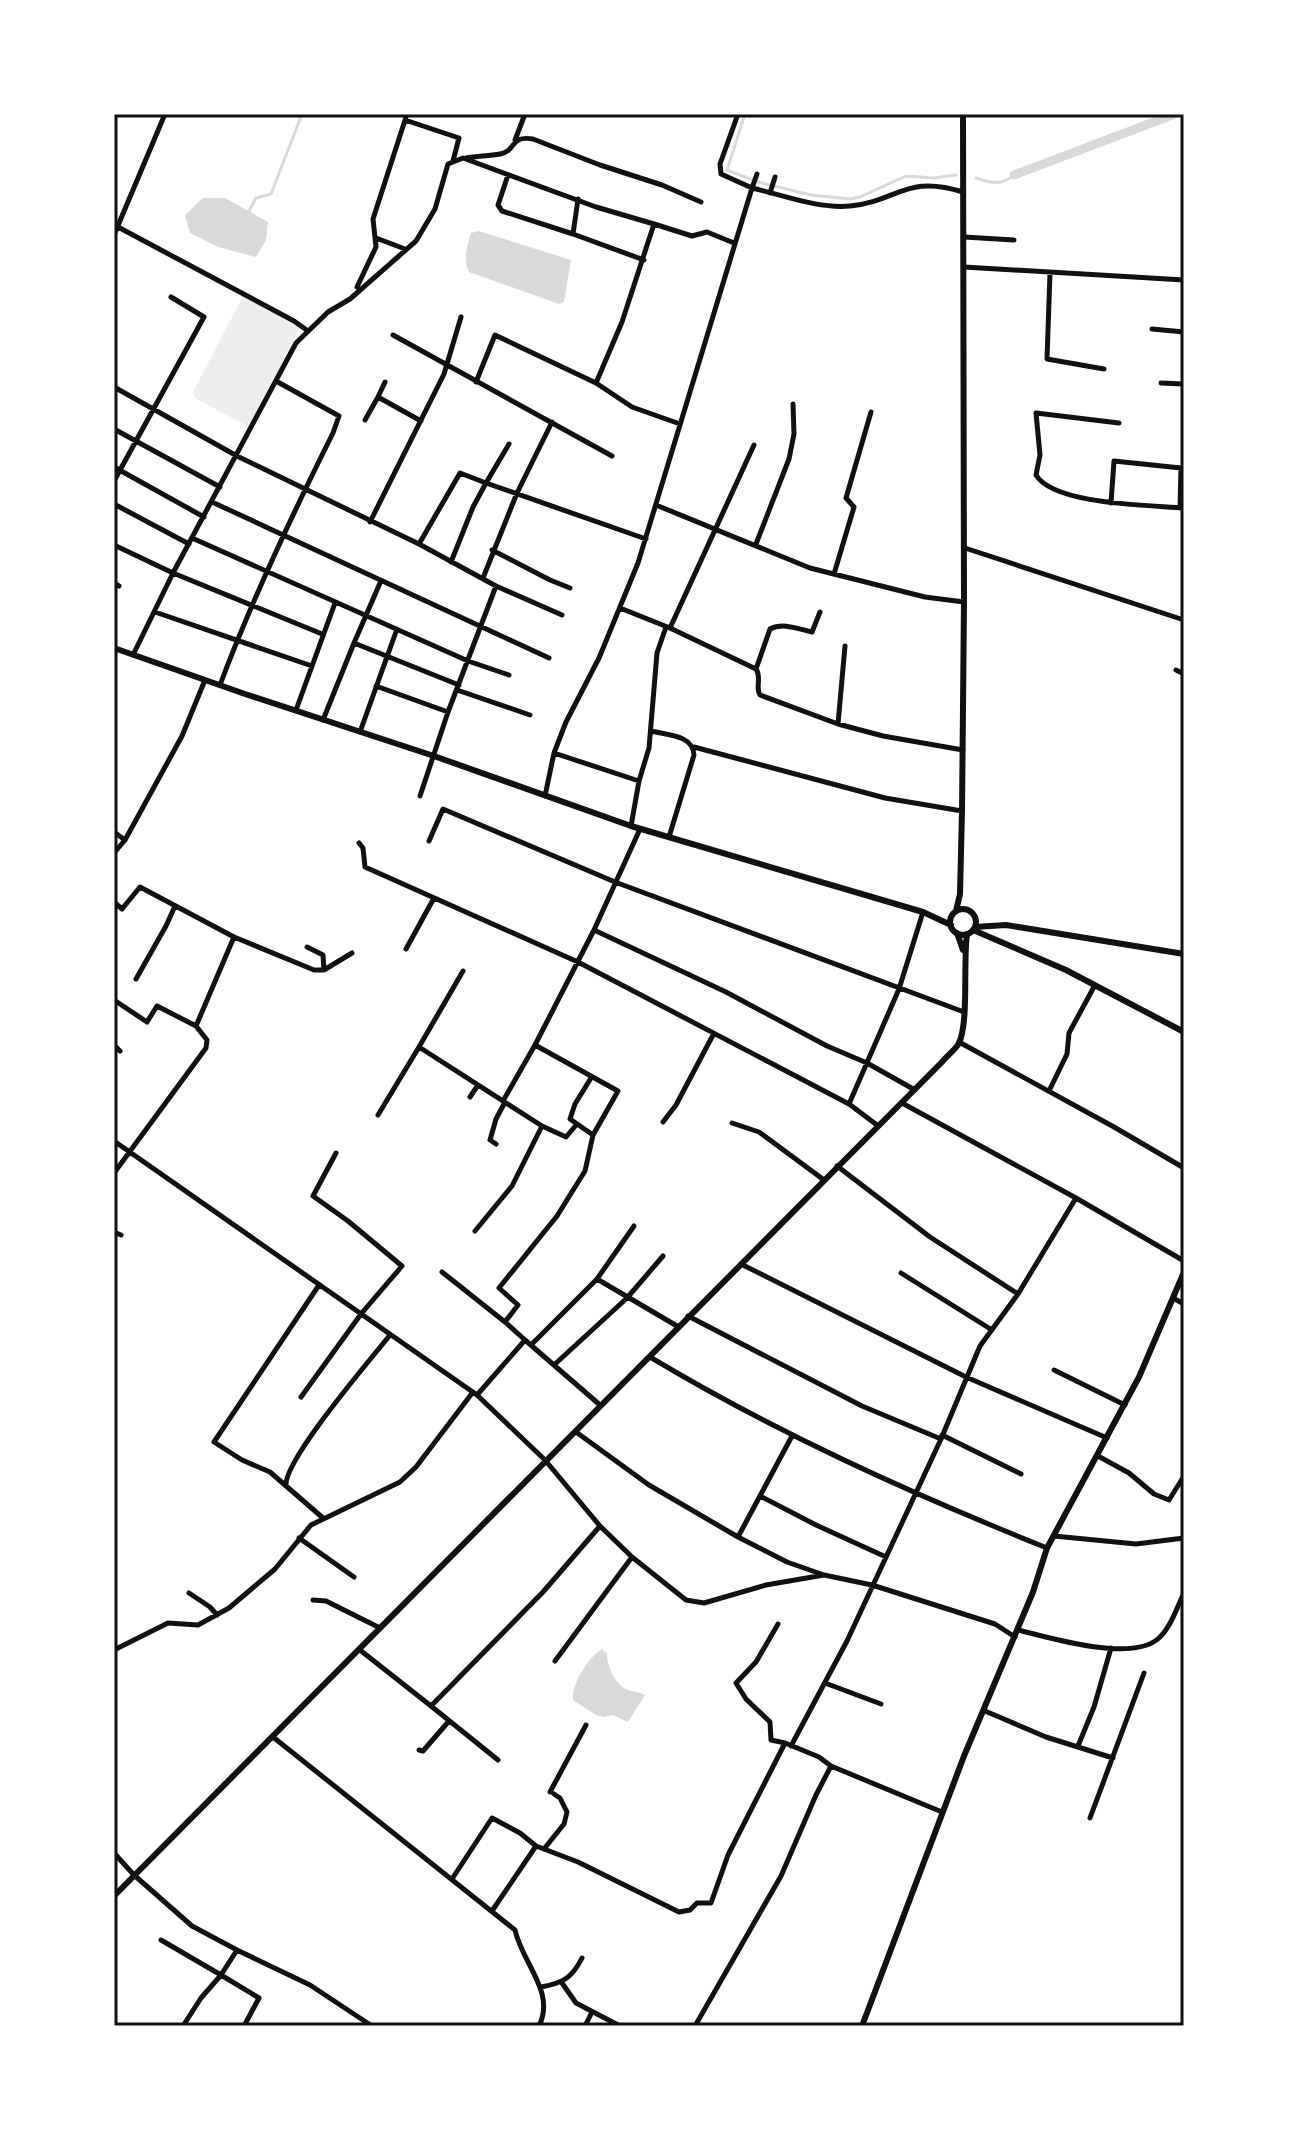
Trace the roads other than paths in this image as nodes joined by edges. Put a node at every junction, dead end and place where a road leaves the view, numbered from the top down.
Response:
1 (165, 114) edge
2 (525, 114) edge
3 (738, 114) edge
4 (963, 114) edge
5 (406, 117) edge
6 (514, 140) junction
7 (463, 158) junction
8 (453, 161) junction
9 (508, 175) junction
10 (755, 181) junction
11 (964, 192) junction
12 (578, 199) junction
13 (701, 202) dead end
14 (654, 224) junction
15 (118, 227) junction
16 (573, 234) junction
17 (114, 235) edge
18 (964, 237) junction
19 (376, 238) junction
20 (1014, 240) dead end
21 (734, 243) junction
22 (406, 250) junction
23 (644, 260) junction
24 (964, 267) junction
25 (1050, 273) junction
26 (1184, 280) edge
27 (355, 292) junction
28 (171, 297) dead end
29 (461, 317) dead end
30 (1152, 329) dead end
31 (308, 331) junction
32 (1184, 332) edge
33 (393, 335) dead end
34 (446, 366) junction
35 (1104, 369) dead end
36 (276, 381) junction
37 (385, 382) dead end
38 (476, 382) junction
39 (596, 383) junction
40 (1161, 383) dead end
41 (1184, 384) edge
42 (114, 387) edge
43 (378, 397) junction
44 (793, 404) dead end
45 (153, 410) junction
46 (871, 412) dead end
47 (365, 420) dead end
48 (421, 421) junction
49 (552, 422) junction
50 (1119, 423) dead end
51 (680, 424) junction
52 (114, 429) edge
53 (135, 440) junction
54 (509, 444) dead end
55 (754, 445) dead end
56 (237, 456) junction
57 (612, 456) dead end
58 (117, 469) edge
59 (114, 481) edge
60 (486, 483) junction
61 (220, 487) junction
62 (305, 488) junction
63 (517, 493) junction
64 (212, 502) junction
65 (1111, 503) junction
66 (114, 504) edge
67 (656, 505) junction
68 (1182, 508) edge
69 (204, 517) junction
70 (370, 522) junction
71 (717, 529) junction
72 (282, 537) junction
73 (646, 539) junction
74 (190, 541) junction
75 (419, 544) junction
76 (756, 544) junction
77 (114, 545) edge
78 (965, 548) junction
79 (492, 550) junction
80 (451, 562) junction
81 (268, 572) junction
82 (173, 573) junction
83 (834, 574) junction
84 (483, 578) junction
85 (381, 582) junction
86 (496, 586) junction
87 (570, 588) dead end
88 (964, 602) junction
89 (335, 603) junction
90 (252, 607) junction
91 (620, 608) junction
92 (155, 612) junction
93 (820, 612) dead end
94 (366, 615) junction
95 (562, 615) dead end
96 (1184, 620) edge
97 (668, 627) junction
98 (480, 628) junction
99 (397, 629) junction
100 (322, 634) junction
101 (238, 639) junction
102 (354, 643) junction
103 (845, 646) dead end
104 (114, 648) edge
105 (133, 655) junction
106 (386, 655) junction
107 (549, 658) dead end
108 (468, 661) junction
109 (312, 666) junction
110 (756, 669) junction
111 (1176, 670) dead end
112 (1184, 674) edge
113 (509, 675) dead end
114 (205, 680) junction
115 (220, 685) junction
116 (376, 686) junction
117 (458, 687) junction
118 (296, 710) junction
119 (448, 712) junction
120 (530, 715) dead end
121 (323, 720) junction
122 (838, 724) junction
123 (651, 731) junction
124 (360, 732) junction
125 (694, 747) junction
126 (963, 750) junction
127 (554, 753) junction
128 (434, 756) junction
129 (639, 781) junction
130 (420, 796) dead end
131 (545, 796) junction
132 (962, 811) junction
133 (631, 826) junction
134 (640, 829) junction
135 (114, 832) edge
136 (669, 837) junction
137 (125, 840) junction
138 (429, 841) dead end
139 (359, 843) dead end
140 (114, 853) edge
141 (615, 882) junction
142 (960, 894) junction
143 (434, 898) junction
144 (115, 904) edge
145 (175, 906) junction
146 (966, 909) junction
147 (923, 912) junction
148 (955, 912) junction
149 (942, 919) junction
150 (951, 925) junction
151 (973, 928) junction
152 (594, 930) junction
153 (957, 933) junction
154 (234, 937) junction
155 (307, 947) dead end
156 (406, 949) dead end
157 (352, 953) dead end
158 (964, 954) junction
159 (1184, 954) edge
160 (578, 962) junction
161 (324, 970) junction
162 (463, 971) dead end
163 (136, 979) dead end
164 (1095, 985) junction
165 (899, 989) junction
166 (114, 1000) edge
167 (964, 1012) junction
168 (196, 1026) junction
169 (1184, 1032) edge
170 (713, 1035) junction
171 (959, 1042) junction
172 (114, 1045) edge
173 (535, 1045) junction
174 (419, 1047) junction
175 (120, 1051) dead end
176 (867, 1063) junction
177 (591, 1078) junction
178 (478, 1085) junction
179 (915, 1090) junction
180 (1049, 1091) junction
181 (470, 1097) dead end
182 (504, 1101) junction
183 (902, 1103) junction
184 (849, 1104) junction
185 (378, 1115) dead end
186 (663, 1122) dead end
187 (732, 1123) dead end
188 (577, 1124) junction
189 (877, 1125) junction
190 (542, 1126) junction
191 (593, 1135) junction
192 (114, 1141) edge
193 (496, 1144) dead end
194 (131, 1151) junction
195 (336, 1153) dead end
196 (837, 1166) junction
197 (1184, 1168) edge
198 (114, 1173) edge
199 (824, 1180) junction
200 (1076, 1198) junction
201 (634, 1226) dead end
202 (475, 1231) dead end
203 (114, 1232) edge
204 (121, 1235) dead end
205 (663, 1256) dead end
206 (1184, 1261) edge
207 (741, 1264) junction
208 (442, 1272) dead end
209 (1184, 1272) edge
210 (901, 1273) dead end
211 (597, 1279) junction
212 (319, 1285) junction
213 (1018, 1294) junction
214 (627, 1298) junction
215 (1173, 1298) junction
216 (1184, 1304) edge
217 (361, 1314) junction
218 (688, 1316) junction
219 (505, 1322) junction
220 (677, 1326) junction
221 (992, 1330) junction
222 (390, 1335) junction
223 (525, 1340) junction
224 (531, 1345) junction
225 (650, 1357) junction
226 (554, 1365) junction
227 (1054, 1370) dead end
228 (966, 1377) junction
229 (475, 1393) junction
230 (301, 1397) dead end
231 (600, 1405) junction
232 (1125, 1405) junction
233 (576, 1432) junction
234 (792, 1436) junction
235 (941, 1437) junction
236 (1108, 1438) junction
237 (1098, 1456) junction
238 (545, 1460) junction
239 (1021, 1474) dead end
240 (1184, 1476) edge
241 (286, 1486) junction
242 (916, 1494) junction
243 (760, 1496) junction
244 (323, 1518) junction
245 (600, 1526) junction
246 (1053, 1536) junction
247 (738, 1537) junction
248 (299, 1538) junction
249 (1184, 1538) edge
250 (1047, 1548) junction
251 (632, 1557) junction
252 (886, 1557) junction
253 (824, 1575) junction
254 (354, 1577) dead end
255 (872, 1585) junction
256 (189, 1593) dead end
257 (1184, 1593) edge
258 (313, 1600) dead end
259 (217, 1615) junction
260 (778, 1624) dead end
261 (381, 1628) junction
262 (1016, 1634) junction
263 (1111, 1648) junction
264 (114, 1650) edge
265 (360, 1650) junction
266 (555, 1661) dead end
267 (1144, 1673) dead end
268 (825, 1683) junction
269 (881, 1704) dead end
270 (431, 1706) junction
271 (985, 1711) junction
272 (449, 1721) junction
273 (586, 1725) dead end
274 (273, 1737) junction
275 (788, 1744) junction
276 (1078, 1746) junction
277 (419, 1750) dead end
278 (1113, 1758) junction
279 (498, 1760) dead end
280 (831, 1766) junction
281 (942, 1812) junction
282 (1090, 1818) dead end
283 (536, 1846) junction
284 (544, 1849) junction
285 (114, 1853) edge
286 (134, 1875) junction
287 (452, 1879) junction
288 (114, 1896) edge
289 (492, 1911) junction
290 (161, 1940) dead end
291 (237, 1950) junction
292 (582, 1958) dead end
293 (221, 1975) junction
294 (562, 1983) junction
295 (541, 1987) junction
296 (592, 2012) junction
297 (183, 2026) edge
298 (244, 2026) edge
299 (372, 2026) edge
300 (539, 2026) edge
301 (585, 2026) edge
302 (620, 2026) edge
303 (695, 2026) edge
304 (862, 2026) edge

1 - 15 street
2 - 6 street
3 - 10 street
4 - 11 street
5 - 8 street
5 - 19 street
6 - 7 street
6 - 13 street
7 - 8 street
7 - 9 street
8 - 22 street
9 - 12 street
9 - 16 street
10 - 11 street
10 - 21 street
11 - 18 street
12 - 14 street
12 - 16 street
14 - 21 street
14 - 23 street
15 - 17 street
15 - 31 street
16 - 23 street
18 - 20 street
18 - 24 street
19 - 22 street
19 - 27 street
21 - 51 street
22 - 27 street
23 - 39 street
24 - 25 street
24 - 78 street
25 - 26 street
25 - 35 street
27 - 31 street
28 - 45 street
29 - 34 street
30 - 32 street
31 - 36 street
33 - 34 street
34 - 38 street
34 - 48 street
36 - 56 street
36 - 62 street
37 - 43 street
38 - 39 street
38 - 49 street
39 - 51 street
40 - 41 street
42 - 45 street
43 - 47 street
43 - 48 street
44 - 76 street
45 - 53 street
45 - 56 street
46 - 83 street
48 - 70 street
49 - 57 street
49 - 63 street
50 - 65 street
51 - 67 street
52 - 53 street
53 - 58 street
53 - 61 street
54 - 60 street
55 - 71 street
56 - 61 street
56 - 62 street
58 - 59 street
58 - 69 street
60 - 63 street
60 - 75 street
60 - 80 street
61 - 64 street
62 - 70 street
62 - 72 street
63 - 73 street
63 - 79 street
64 - 69 street
64 - 72 street
65 - 68 street
65 - 68 street
66 - 74 street
67 - 71 street
67 - 73 street
69 - 74 street
70 - 75 street
71 - 76 street
71 - 97 street
72 - 81 street
72 - 85 street
73 - 91 street
74 - 81 street
74 - 82 street
75 - 80 street
76 - 83 street
77 - 82 street
78 - 88 street
78 - 96 street
79 - 84 street
79 - 87 street
80 - 84 street
81 - 89 street
81 - 90 street
82 - 90 street
82 - 92 street
83 - 88 street
84 - 86 street
85 - 94 street
85 - 98 street
86 - 95 street
86 - 98 street
88 - 126 street
89 - 94 street
89 - 100 street
90 - 100 street
90 - 101 street
91 - 97 street
91 - 127 street
92 - 101 street
92 - 105 street
93 - 110 street
94 - 99 street
94 - 102 street
97 - 110 street
97 - 123 street
98 - 107 street
98 - 108 street
99 - 106 street
99 - 108 street
100 - 109 street
101 - 109 street
101 - 115 street
102 - 106 street
102 - 121 street
103 - 122 street
104 - 105 street
105 - 114 street
106 - 116 street
106 - 117 street
108 - 113 street
108 - 117 street
109 - 118 street
110 - 122 street
111 - 112 street
114 - 115 street
114 - 137 street
115 - 118 street
116 - 119 street
116 - 124 street
117 - 119 street
117 - 120 street
118 - 121 street
119 - 128 street
121 - 124 street
122 - 126 street
123 - 125 street
123 - 129 street
124 - 128 street
125 - 132 street
125 - 136 street
126 - 132 street
127 - 129 street
127 - 131 street
128 - 130 street
128 - 131 street
129 - 133 street
131 - 133 street
132 - 142 street
133 - 134 street
134 - 136 street
134 - 141 street
135 - 137 street
136 - 147 street
137 - 140 street
138 - 141 street
139 - 143 street
141 - 152 street
141 - 165 street
142 - 146 street
142 - 148 street
143 - 156 street
143 - 160 street
144 - 145 street
145 - 154 street
145 - 163 street
146 - 148 street
146 - 151 street
147 - 149 street
147 - 165 street
148 - 149 street
148 - 150 street
149 - 150 street
150 - 153 street
151 - 153 street
151 - 158 street
151 - 159 street
151 - 164 street
152 - 160 street
152 - 176 street
153 - 158 street
154 - 161 street
154 - 168 street
155 - 161 street
157 - 161 street
158 - 167 street
160 - 170 street
160 - 173 street
162 - 174 street
164 - 169 street
164 - 180 street
165 - 167 street
165 - 176 street
166 - 168 street
167 - 171 street
168 - 194 street
170 - 184 street
170 - 186 street
171 - 179 street
171 - 180 street
172 - 175 street
173 - 177 street
173 - 182 street
174 - 178 street
174 - 185 street
176 - 179 street
176 - 184 street
177 - 188 street
177 - 191 street
178 - 181 street
178 - 182 street
179 - 183 street
180 - 197 street
182 - 190 street
182 - 193 street
183 - 189 street
183 - 200 street
184 - 189 street
187 - 199 street
188 - 190 street
188 - 191 street
189 - 196 street
190 - 202 street
191 - 219 street
192 - 194 street
194 - 198 street
194 - 212 street
195 - 217 street
196 - 199 street
196 - 213 street
199 - 207 street
200 - 206 street
200 - 213 street
201 - 211 street
203 - 204 street
205 - 214 street
207 - 218 street
207 - 228 street
208 - 219 street
209 - 215 street
210 - 221 street
211 - 214 street
211 - 224 street
212 - 217 street
212 - 241 street
213 - 221 street
214 - 220 street
214 - 226 street
215 - 216 street
215 - 232 street
217 - 222 street
217 - 230 street
218 - 220 street
218 - 235 street
219 - 223 street
220 - 225 street
221 - 228 street
222 - 229 street
222 - 241 street
223 - 224 street
223 - 229 street
224 - 226 street
225 - 231 street
225 - 234 street
226 - 231 street
227 - 232 street
228 - 235 street
228 - 236 street
229 - 238 street
229 - 244 street
231 - 233 street
232 - 236 street
233 - 238 street
233 - 247 street
234 - 242 street
234 - 243 street
235 - 239 street
235 - 242 street
236 - 237 street
237 - 240 street
237 - 246 street
238 - 245 street
238 - 261 street
241 - 244 street
242 - 250 street
242 - 252 street
243 - 247 street
243 - 252 street
244 - 248 street
245 - 251 street
245 - 270 street
246 - 249 street
246 - 250 street
247 - 253 street
248 - 254 street
248 - 259 street
250 - 262 street
251 - 253 street
251 - 266 street
252 - 255 street
253 - 255 street
255 - 262 street
255 - 268 street
256 - 259 street
257 - 263 street
258 - 261 street
259 - 264 street
260 - 275 street
261 - 265 street
262 - 263 street
262 - 271 street
263 - 276 street
265 - 270 street
265 - 274 street
267 - 278 street
268 - 269 street
268 - 275 street
270 - 272 street
271 - 276 street
271 - 281 street
272 - 277 street
272 - 279 street
273 - 284 street
274 - 286 street
274 - 287 street
275 - 280 street
275 - 284 street
276 - 278 street
278 - 282 street
280 - 281 street
280 - 303 street
281 - 304 street
283 - 284 street
283 - 287 street
283 - 289 street
285 - 286 street
286 - 288 street
286 - 291 street
287 - 289 street
289 - 295 street
290 - 293 street
291 - 293 street
291 - 299 street
292 - 294 street
293 - 297 street
293 - 298 street
294 - 295 street
294 - 296 street
295 - 300 street
296 - 301 street
296 - 302 street

